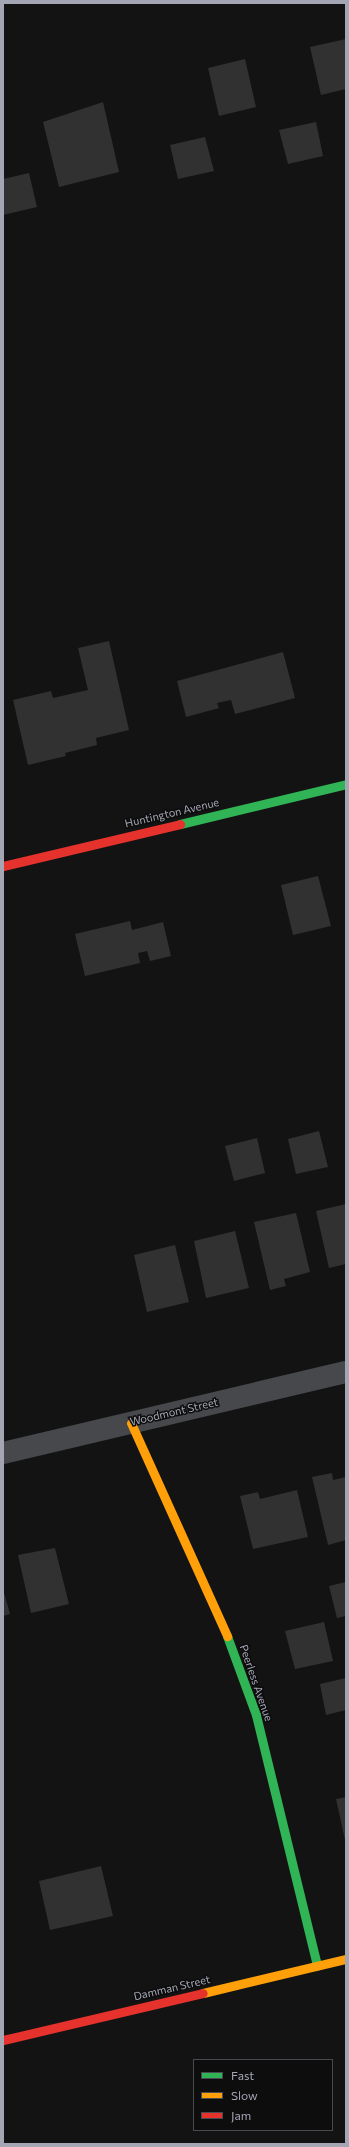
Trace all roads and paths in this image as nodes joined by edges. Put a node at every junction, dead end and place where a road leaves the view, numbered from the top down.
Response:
1 (346, 784) edge
2 (3, 866) edge
3 (346, 1372) edge
4 (131, 1423) junction
5 (3, 1453) edge
6 (346, 1959) edge
7 (317, 1966) junction
8 (3, 2040) edge

1 - 2 street, Huntington Avenue
3 - 4 street, Woodmont Street
4 - 5 street, Woodmont Street
4 - 7 street, Peerless Avenue
6 - 7 street, Damman Street
7 - 8 street, Damman Street

